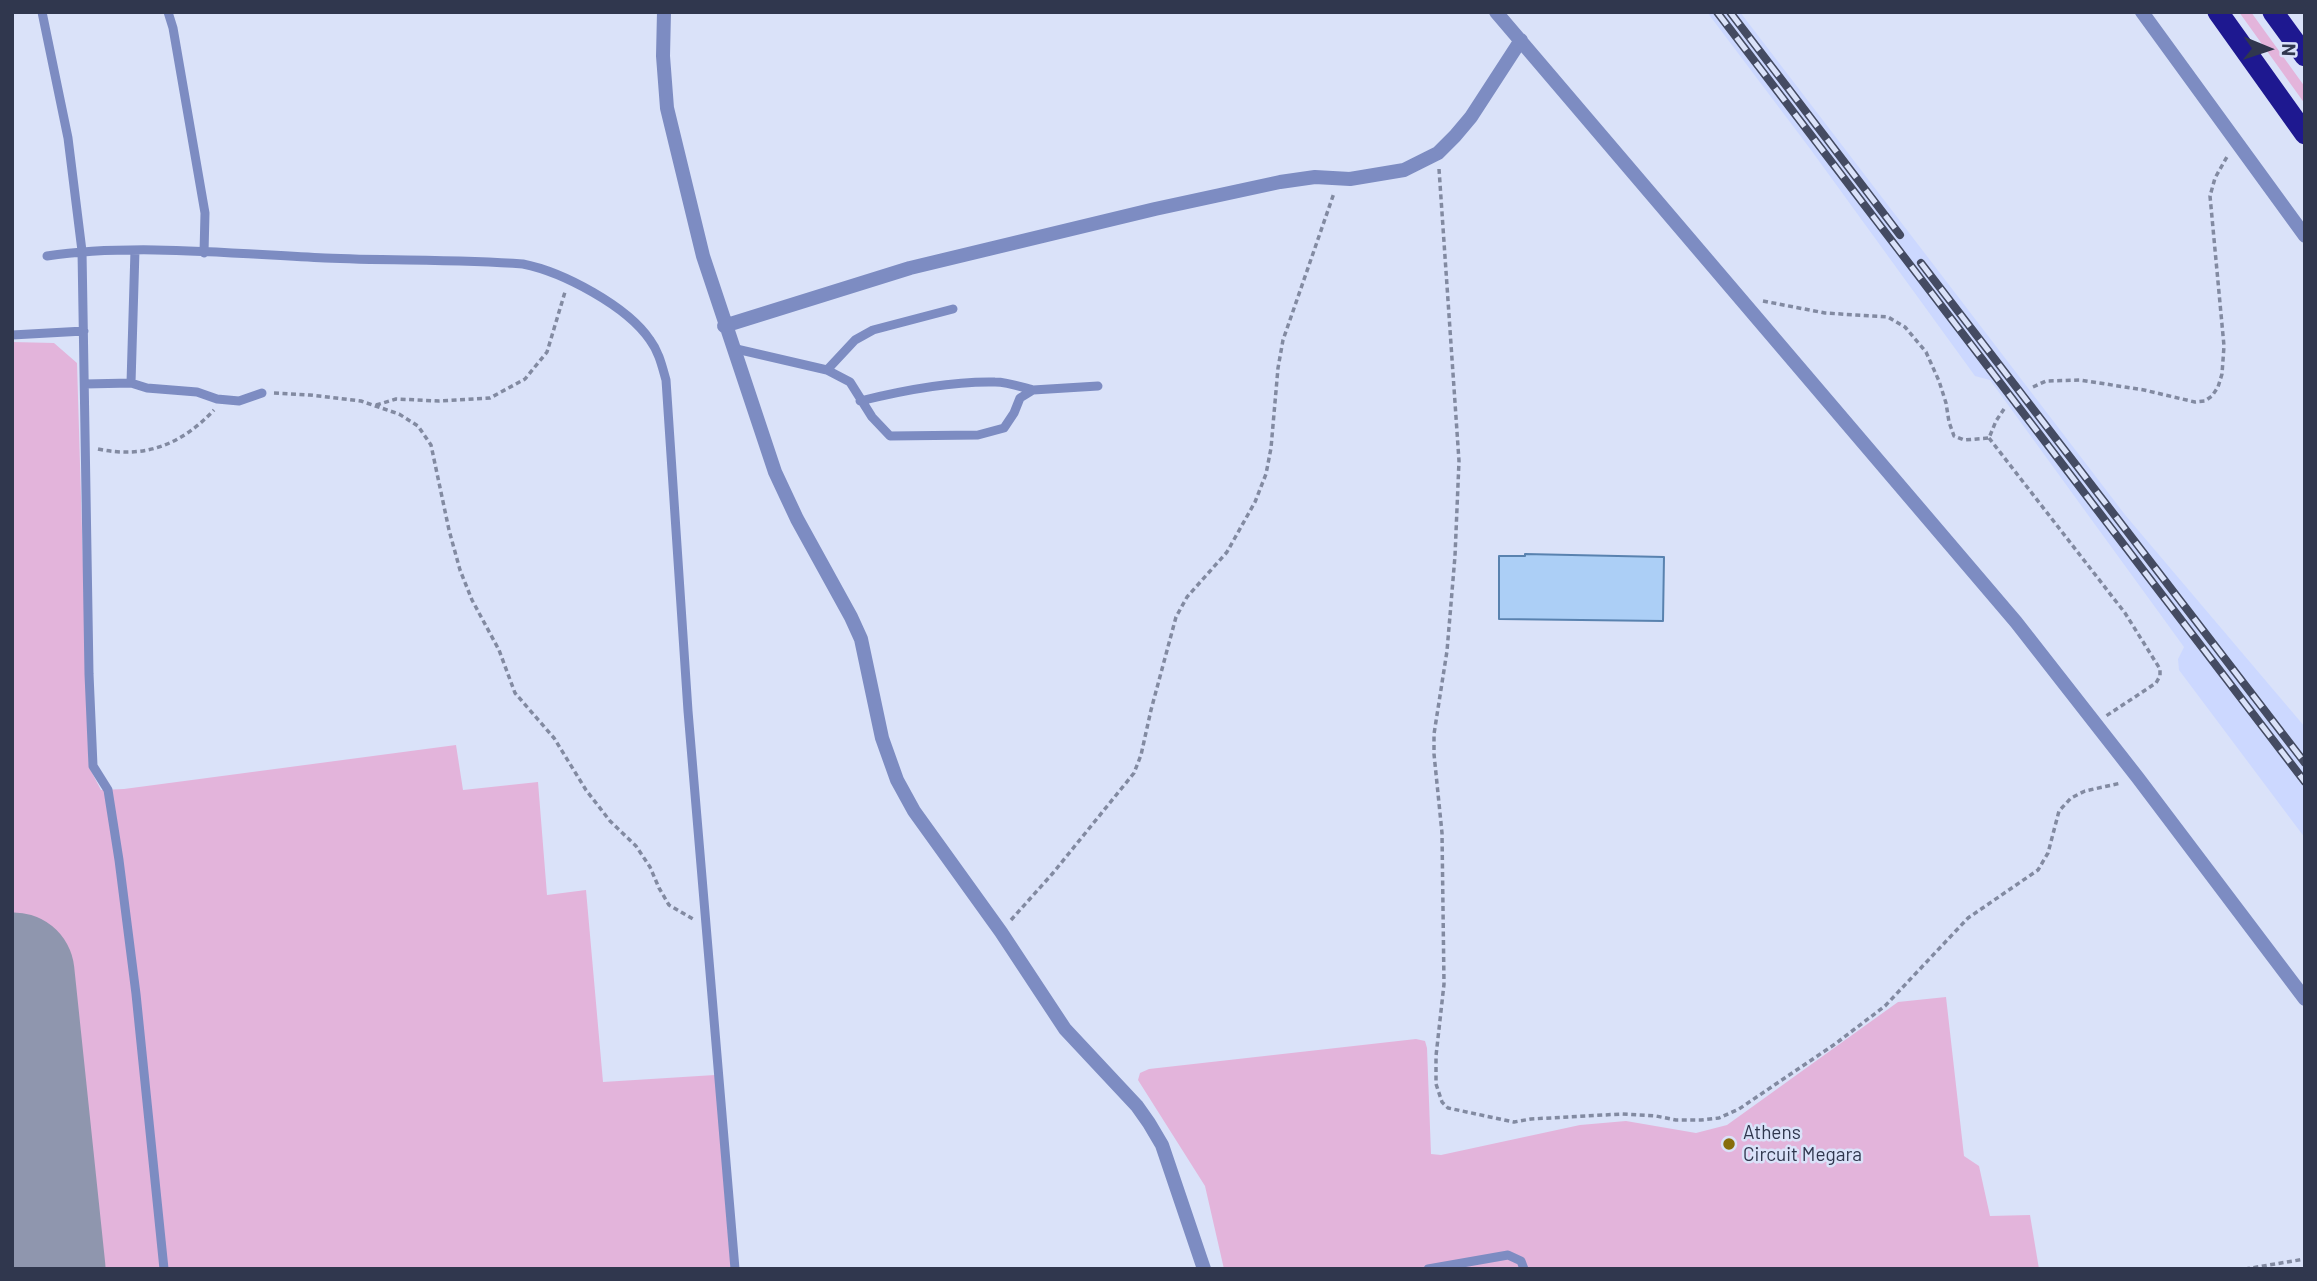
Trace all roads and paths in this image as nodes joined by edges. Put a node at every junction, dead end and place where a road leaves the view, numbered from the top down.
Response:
1 (42, 12) edge
2 (168, 12) edge
3 (664, 12) edge
4 (1496, 12) edge
5 (2142, 12) edge
6 (2218, 12) edge
7 (2273, 12) edge
8 (1521, 40) junction
9 (2305, 57) edge
10 (2305, 134) edge
11 (2238, 142) junction
12 (1438, 153) junction
13 (1340, 178) junction
14 (2305, 236) edge
15 (135, 250) junction
16 (82, 251) junction
17 (204, 253) junction
18 (47, 256) dead end
19 (569, 280) junction
20 (1744, 302) junction
21 (953, 309) dead end
22 (724, 326) junction
23 (84, 331) junction
24 (12, 335) edge
25 (732, 348) junction
26 (827, 370) junction
27 (131, 383) junction
28 (85, 384) junction
29 (1098, 386) dead end
30 (2033, 387) dead end
31 (1033, 390) junction
32 (262, 393) joint
33 (223, 400) junction
34 (860, 401) junction
35 (374, 405) junction
36 (2004, 409) dead end
37 (1989, 439) junction
38 (86, 446) junction
39 (2096, 723) junction
40 (2138, 778) junction
41 (706, 927) junction
42 (1001, 932) junction
43 (2305, 999) edge
44 (2305, 1259) edge
45 (164, 1269) edge
46 (735, 1269) edge
47 (1204, 1269) edge
48 (1427, 1269) edge
49 (1524, 1269) edge
50 (2245, 1269) edge

1 - 16 lane
2 - 17 lane
3 - 22 street
4 - 8 street
5 - 11 street
6 - 10 highway
7 - 9 highway
8 - 12 street
8 - 20 street
11 - 14 street
11 - 30 path
12 - 13 street
12 - 40 path
13 - 22 street
13 - 42 path
15 - 16 lane
15 - 17 lane
15 - 27 lane
16 - 18 lane
16 - 23 lane
17 - 19 lane
19 - 35 path
19 - 41 lane
20 - 37 path
20 - 39 street
21 - 26 lane
22 - 25 street
23 - 24 lane
23 - 28 lane
25 - 26 lane
25 - 42 street
26 - 34 lane
27 - 28 lane
27 - 33 lane
28 - 38 lane
29 - 31 lane
31 - 34 lane
31 - 34 lane
32 - 33 lane
32 - 35 path
33 - 38 path
35 - 41 path
36 - 37 path
37 - 39 path
38 - 45 lane
39 - 40 street
40 - 43 street
41 - 46 lane
42 - 47 street
44 - 50 path
48 - 49 lane

